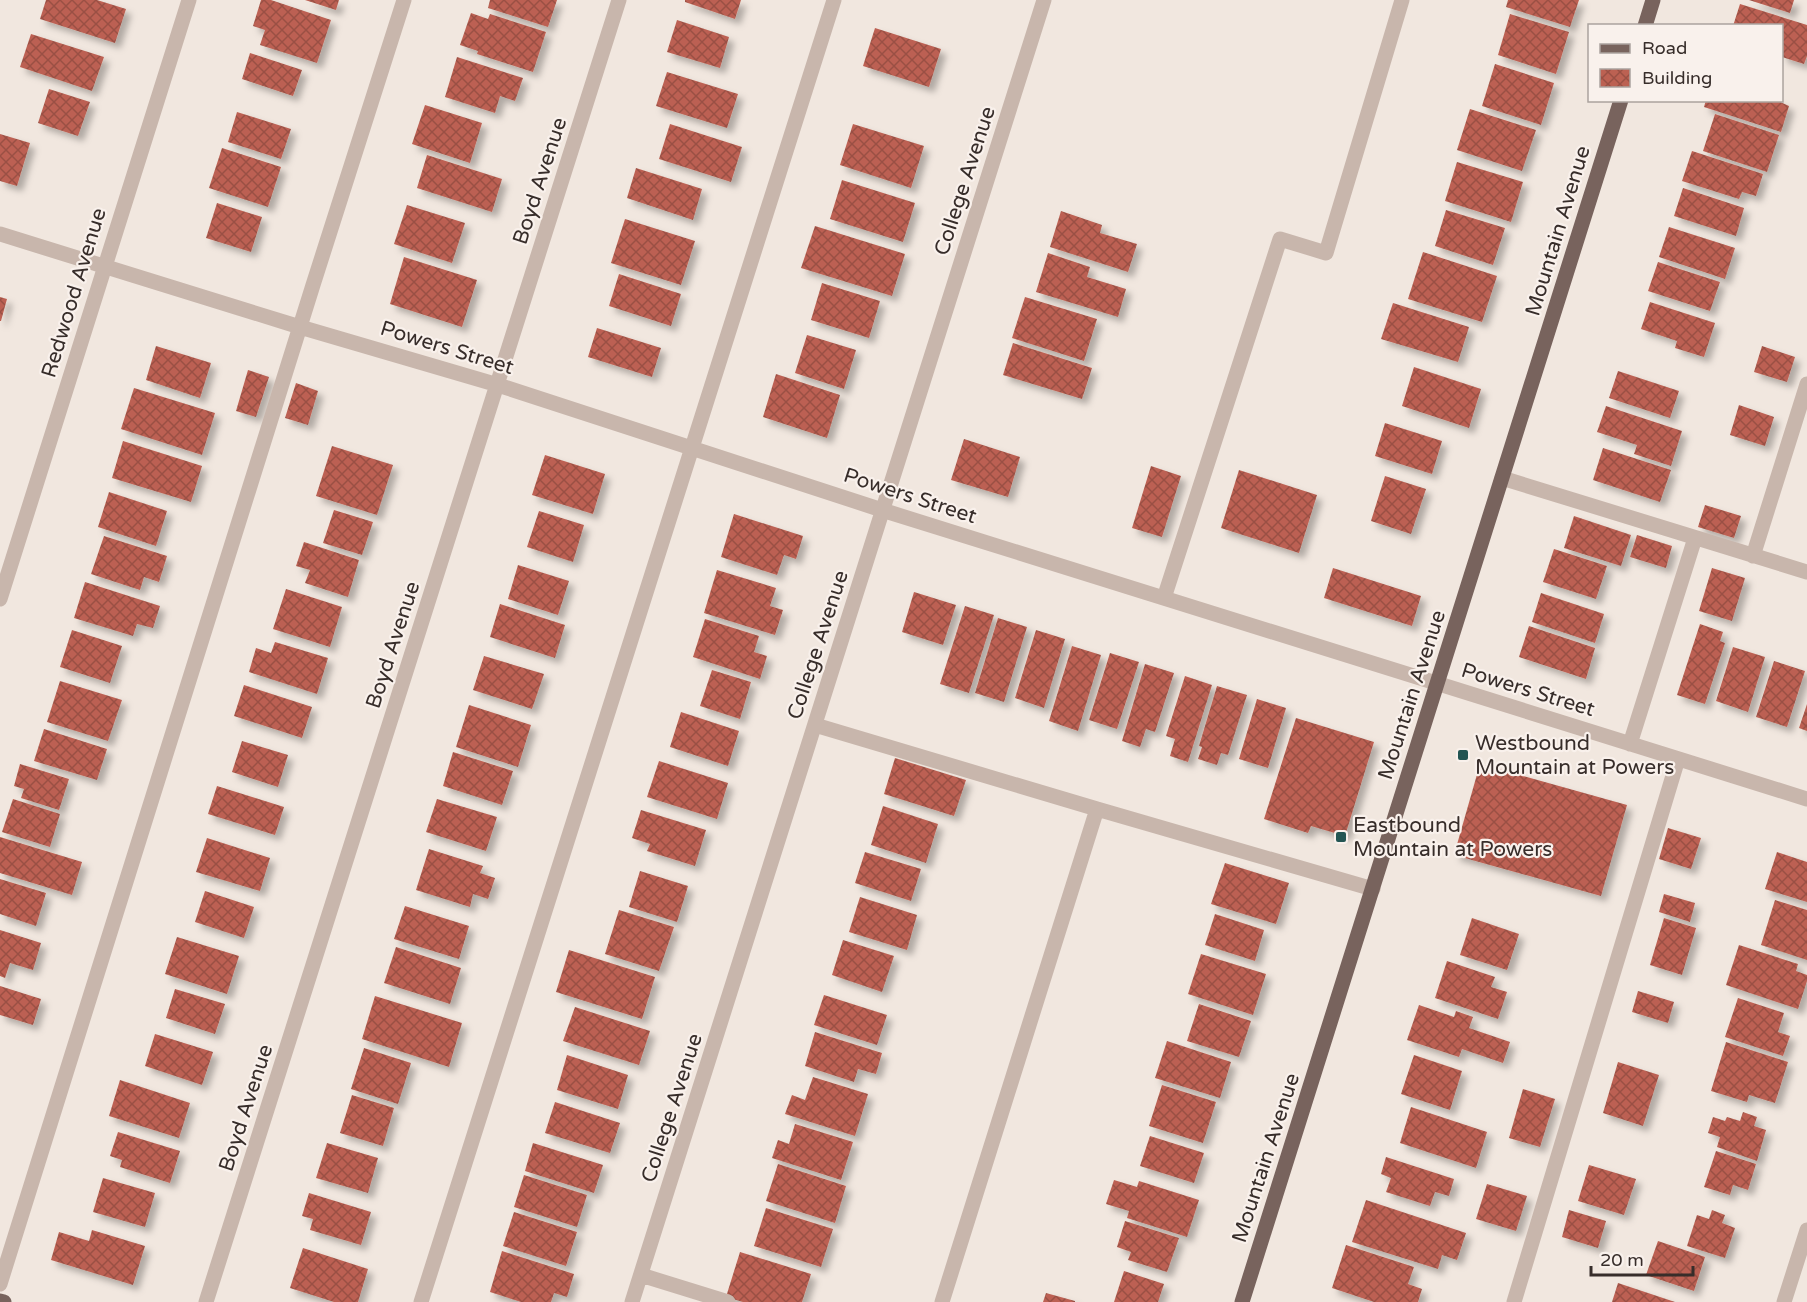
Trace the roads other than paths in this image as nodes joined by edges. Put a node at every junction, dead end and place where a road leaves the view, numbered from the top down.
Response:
1 (189, 0) edge
2 (404, 0) edge
3 (620, 0) edge
4 (834, 0) edge
5 (1044, 0) edge
6 (1402, 0) edge
7 (1653, 0) edge
8 (1646, 24) edge
9 (1620, 102) edge
10 (0, 234) edge
11 (105, 265) junction
12 (300, 327) junction
13 (1807, 384) edge
14 (498, 385) junction
15 (692, 448) junction
16 (1502, 478) junction
17 (882, 510) junction
18 (1695, 538) junction
19 (1753, 555) junction
20 (1807, 572) edge
21 (1164, 598) junction
22 (0, 599) edge
23 (1437, 683) junction
24 (815, 725) junction
25 (1630, 744) junction
26 (1678, 759) junction
27 (1807, 799) edge
28 (1097, 809) junction
29 (1372, 889) junction
30 (1807, 1230) edge
31 (641, 1275) junction
32 (0, 1284) edge
33 (206, 1302) edge
34 (421, 1302) edge
35 (632, 1302) edge
36 (728, 1302) edge
37 (942, 1302) edge
38 (1242, 1302) edge
39 (1514, 1302) edge
40 (1784, 1302) edge

1 - 11 street, Redwood Avenue
2 - 12 street
3 - 14 street, Boyd Avenue
4 - 15 street
5 - 17 street, College Avenue
6 - 21 street
7 - 8 main road
9 - 16 main road, Mountain Avenue
10 - 11 street, Powers Street
11 - 12 street, Powers Street
11 - 22 street, Redwood Avenue
12 - 14 street, Powers Street
12 - 32 street
13 - 19 street
14 - 15 street, Powers Street
14 - 33 street, Boyd Avenue
15 - 17 street, Powers Street
15 - 34 street
16 - 18 street
16 - 23 main road, Mountain Avenue
17 - 21 street, Powers Street
17 - 24 street, College Avenue
18 - 19 street
18 - 25 street
19 - 20 street
21 - 23 street, Powers Street
23 - 25 street, Powers Street
23 - 29 main road, Mountain Avenue
24 - 28 street
24 - 31 street, College Avenue
25 - 26 street, Powers Street
26 - 27 street, Powers Street
26 - 39 street
28 - 29 street
28 - 37 street
29 - 38 main road, Mountain Avenue
30 - 40 street
31 - 35 street, College Avenue
31 - 36 street

